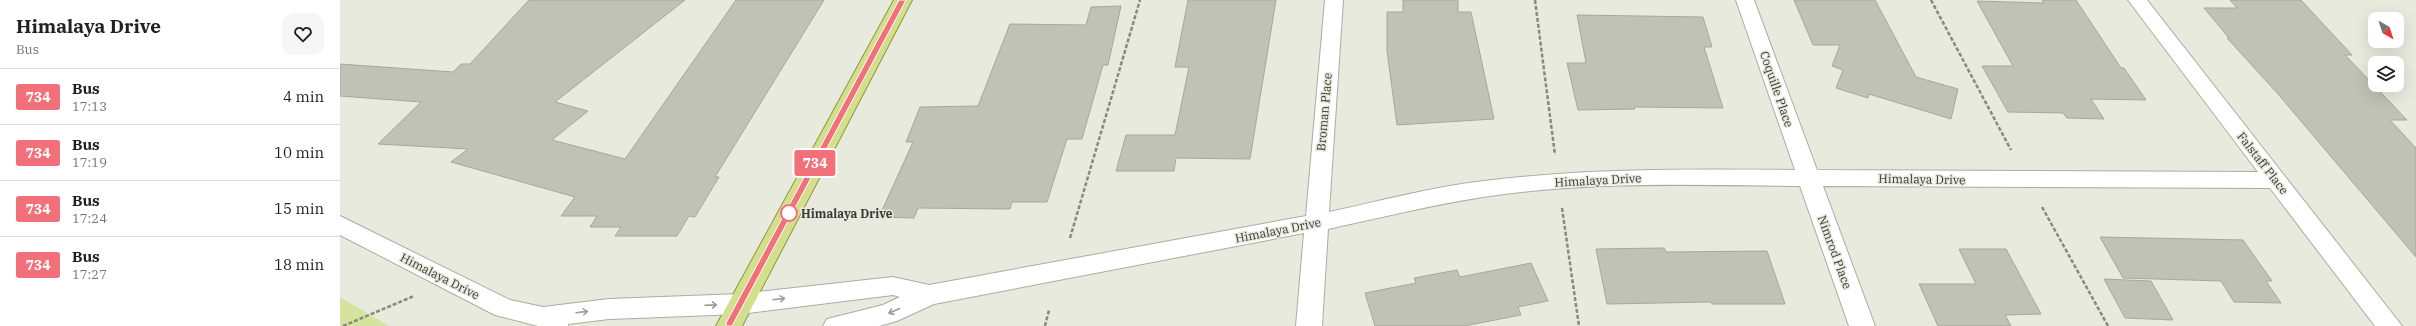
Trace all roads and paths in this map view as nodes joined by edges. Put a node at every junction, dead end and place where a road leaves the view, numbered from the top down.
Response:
1 (902, 0) edge
2 (1140, 0) edge
3 (1334, 0) edge
4 (1535, 0) edge
5 (1746, 0) edge
6 (2137, 0) edge
7 (1808, 178) junction
8 (2276, 180) junction
9 (1558, 181) junction
10 (1315, 223) junction
11 (340, 225) edge
12 (1060, 271) junction
13 (449, 280) junction
14 (929, 295) junction
15 (740, 304) junction
16 (1049, 310) dead end
17 (552, 322) edge
18 (342, 326) edge
19 (729, 326) edge
20 (836, 326) edge
21 (1045, 326) edge
22 (1309, 326) edge
23 (1579, 326) edge
24 (1862, 326) edge
25 (2389, 326) edge

1 - 15 main road
2 - 12 path
3 - 10 street, Broman Place
4 - 9 path
5 - 7 street, Coquille Place
6 - 8 street, Falstaff Place
7 - 8 street, Himalaya Drive
7 - 9 street, Himalaya Drive
7 - 24 street, Nimrod Place
8 - 25 street, Falstaff Place
9 - 10 street, Himalaya Drive
9 - 23 path
10 - 12 street, Himalaya Drive
10 - 22 street, Broman Place
11 - 13 street, Himalaya Drive
12 - 14 street, Himalaya Drive
13 - 17 street, Himalaya Drive
13 - 18 path
15 -> 14 street, Himalaya Drive
14 -> 20 street, Himalaya Drive
17 -> 15 street, Himalaya Drive
15 - 19 main road
16 - 21 path

